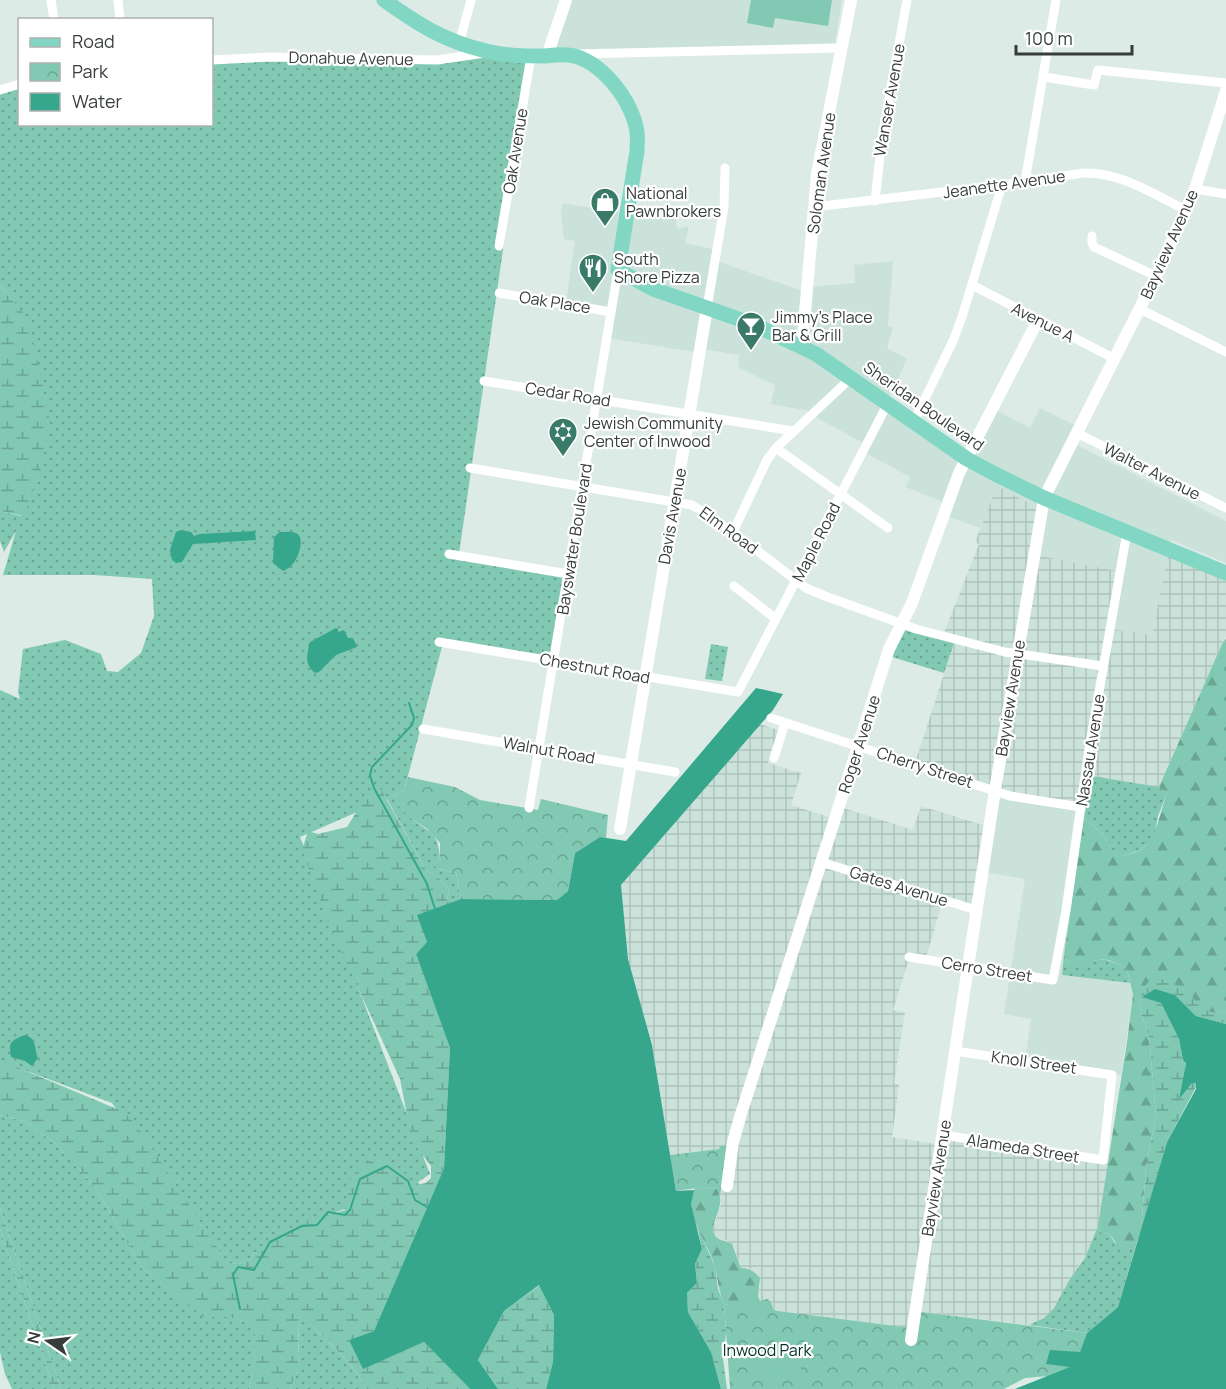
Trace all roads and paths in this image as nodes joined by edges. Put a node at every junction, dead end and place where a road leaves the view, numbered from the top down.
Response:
1 (51, 0) edge
2 (118, 0) edge
3 (384, 0) edge
4 (471, 0) edge
5 (566, 0) edge
6 (850, 0) edge
7 (907, 0) edge
8 (1056, 0) edge
9 (54, 18) edge
10 (120, 18) edge
11 (459, 45) junction
12 (841, 48) junction
13 (489, 52) junction
14 (567, 54) junction
15 (531, 56) junction
16 (547, 56) junction
17 (213, 60) edge
18 (1044, 77) junction
19 (1226, 83) edge
20 (18, 85) edge
21 (0, 90) edge
22 (1226, 91) edge
23 (1223, 116) edge
24 (725, 168) dead end
25 (1025, 182) junction
26 (1002, 185) junction
27 (1195, 189) junction
28 (1226, 194) edge
29 (875, 201) junction
30 (814, 207) junction
31 (1186, 210) junction
32 (1092, 236) dead end
33 (500, 246) dead end
34 (618, 270) junction
35 (1156, 276) junction
36 (972, 285) junction
37 (499, 293) dead end
38 (707, 308) junction
39 (1140, 309) junction
40 (611, 312) junction
41 (1038, 320) junction
42 (802, 347) junction
43 (1226, 352) edge
44 (1115, 359) junction
45 (852, 377) junction
46 (484, 381) dead end
47 (597, 399) junction
48 (888, 403) junction
49 (690, 414) junction
50 (914, 421) junction
51 (793, 431) junction
52 (1077, 433) junction
53 (776, 448) junction
54 (967, 459) junction
55 (470, 468) dead end
56 (582, 486) junction
57 (840, 495) junction
58 (1044, 498) junction
59 (675, 502) junction
60 (1226, 508) edge
61 (888, 528) dead end
62 (733, 532) junction
63 (1127, 532) junction
64 (449, 554) dead end
65 (1226, 573) edge
66 (568, 574) junction
67 (796, 580) junction
68 (734, 586) dead end
69 (776, 619) junction
70 (902, 623) junction
71 (439, 642) dead end
72 (1017, 653) junction
73 (554, 661) junction
74 (1103, 666) junction
75 (646, 676) junction
76 (745, 681) joint
77 (771, 718) dead end
78 (785, 723) junction
79 (423, 729) dead end
80 (858, 746) junction
81 (539, 748) junction
82 (774, 758) dead end
83 (631, 764) junction
84 (675, 772) dead end
85 (994, 790) junction
86 (1081, 807) junction
87 (529, 808) dead end
88 (620, 829) dead end
89 (821, 862) junction
90 (976, 910) junction
91 (909, 957) dead end
92 (968, 966) junction
93 (1055, 968) joint
94 (955, 1051) junction
95 (943, 1135) junction
96 (1103, 1160) joint
97 (727, 1186) dead end
98 (911, 1340) dead end

1 - 9 street
2 - 10 street
3 - 11 main road
4 - 11 street
5 - 16 street
6 - 12 street, Soloman Avenue
7 - 29 street, Wanser Avenue
8 - 18 street
11 - 13 main road
12 - 14 street
12 - 30 street, Soloman Avenue
13 - 15 main road
13 - 17 street, Donahue Avenue
14 - 16 main road
14 - 34 main road
15 - 16 main road
15 - 33 street, Oak Avenue
18 - 19 street
18 - 25 street
20 - 21 street
22 - 23 street, Bayview Avenue
23 - 27 street, Bayview Avenue
24 - 38 street, Davis Avenue
25 - 26 street, Jeanette Avenue
25 - 31 street, Jeanette Avenue
26 - 29 street, Jeanette Avenue
26 - 36 street
27 - 28 street
27 - 31 street, Bayview Avenue
29 - 30 street, Jeanette Avenue
30 - 42 street, Soloman Avenue
31 - 35 street, Bayview Avenue
32 - 35 street
34 - 38 main road, Sheridan Boulevard
34 - 40 street, Bayswater Boulevard
35 - 39 street, Bayview Avenue
36 - 41 street, Avenue A
36 - 50 street
37 - 40 street, Oak Place
38 - 42 main road, Sheridan Boulevard
38 - 49 street, Davis Avenue
39 - 43 street
39 - 44 street, Bayview Avenue
40 - 47 street, Bayswater Boulevard
41 - 44 street, Avenue A
41 - 54 street, Roger Avenue
42 - 45 main road, Sheridan Boulevard
44 - 52 street, Bayview Avenue
45 - 48 main road, Sheridan Boulevard
45 - 51 street
46 - 47 street, Cedar Road
47 - 49 street, Cedar Road
47 - 56 street, Bayswater Boulevard
48 - 50 main road, Sheridan Boulevard
48 - 57 street, Maple Road
49 - 51 street, Cedar Road
49 - 59 street, Davis Avenue
50 - 54 main road, Sheridan Boulevard
51 - 53 street
52 - 58 street, Bayview Avenue
52 - 60 street, Walter Avenue
53 - 57 street
53 - 62 street
54 - 58 main road, Sheridan Boulevard
54 - 70 street, Roger Avenue
55 - 56 street, Elm Road
56 - 59 street, Elm Road
56 - 66 street, Bayswater Boulevard
57 - 61 street
57 - 67 street, Maple Road
58 - 63 main road, Sheridan Boulevard
58 - 72 street, Bayview Avenue
59 - 62 street, Elm Road
59 - 75 street, Davis Avenue
62 - 67 street, Elm Road
63 - 65 main road, Sheridan Boulevard
63 - 74 street, Nassau Avenue
64 - 66 street
66 - 73 street, Bayswater Boulevard
67 - 69 street, Maple Road
67 - 70 street, Elm Road
68 - 69 street
69 - 76 street, Maple Road
70 - 72 street, Elm Road
70 - 80 street, Roger Avenue
71 - 73 street, Chestnut Road
72 - 74 street, Elm Road
72 - 85 street, Bayview Avenue
73 - 75 street, Chestnut Road
73 - 81 street, Bayswater Boulevard
74 - 86 street, Nassau Avenue
75 - 76 street, Chestnut Road
75 - 83 street, Davis Avenue
77 - 78 street, Cherry Street
78 - 80 street, Cherry Street
78 - 82 street
79 - 81 street, Walnut Road
80 - 85 street, Cherry Street
80 - 89 street, Roger Avenue
81 - 83 street, Walnut Road
81 - 87 street, Bayswater Boulevard
83 - 84 street, Walnut Road
83 - 88 street, Davis Avenue
85 - 86 street, Cherry Street
85 - 90 street, Bayview Avenue
86 - 93 street, Nassau Avenue
89 - 90 street, Gates Avenue
89 - 97 street, Roger Avenue
90 - 92 street, Bayview Avenue
91 - 92 street, Cerro Street
92 - 93 street, Cerro Street
92 - 94 street, Bayview Avenue
94 - 95 street, Bayview Avenue
94 - 96 street, Knoll Street
95 - 96 street, Alameda Street
95 - 98 street, Bayview Avenue

